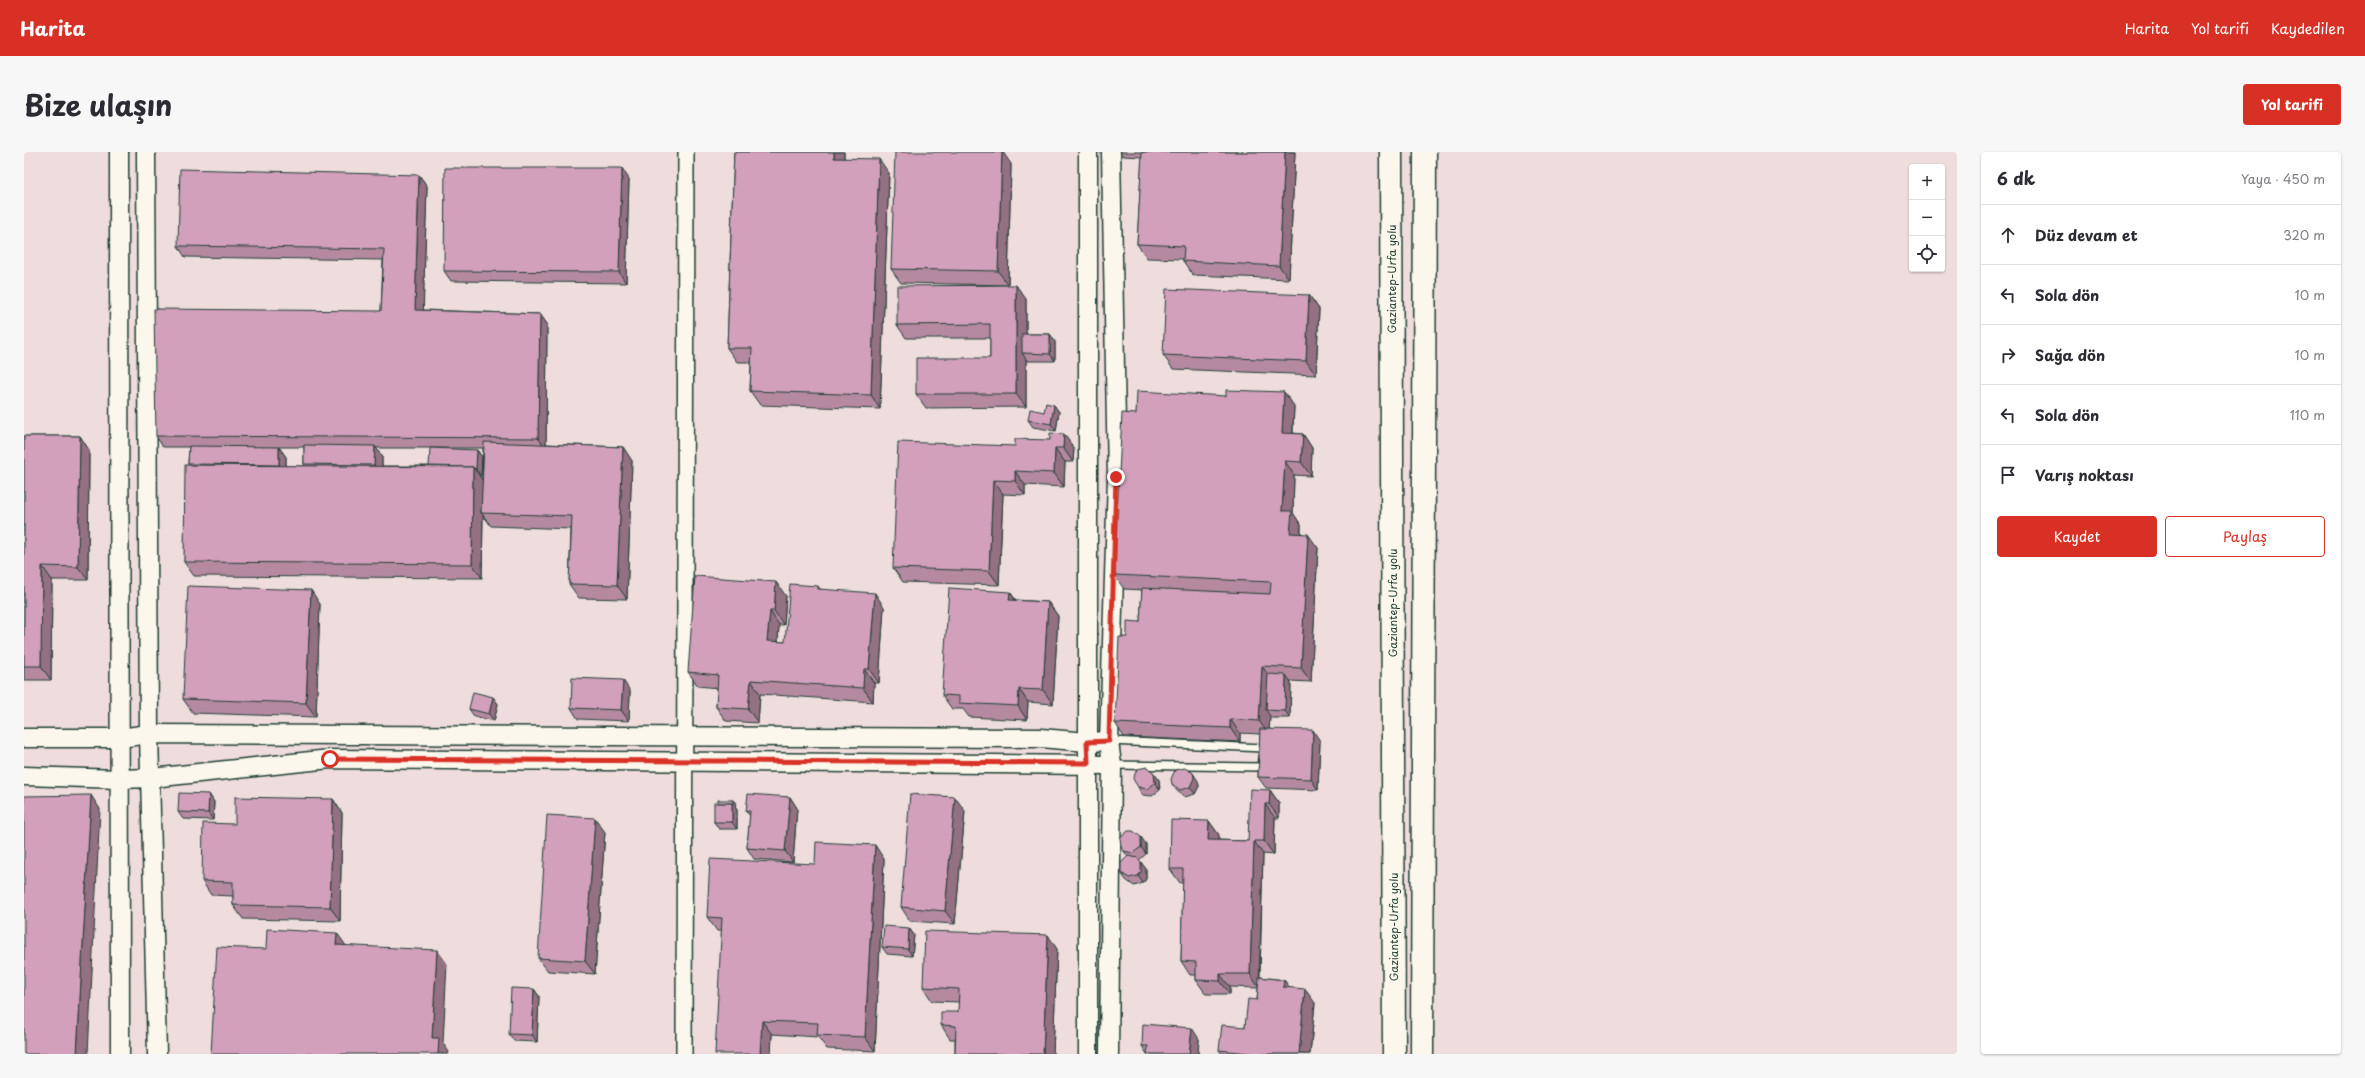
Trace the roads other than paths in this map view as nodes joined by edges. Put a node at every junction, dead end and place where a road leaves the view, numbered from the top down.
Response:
1 (119, 152) edge
2 (146, 152) edge
3 (686, 152) edge
4 (1088, 152) edge
5 (1111, 152) edge
6 (1391, 152) edge
7 (1425, 152) edge
8 (149, 734) junction
9 (686, 737) junction
10 (24, 738) edge
11 (120, 738) junction
12 (1109, 741) junction
13 (1087, 742) junction
14 (686, 761) junction
15 (1088, 763) junction
16 (1112, 764) junction
17 (24, 776) edge
18 (152, 778) junction
19 (118, 779) junction
20 (120, 1054) edge
21 (157, 1054) edge
22 (684, 1054) edge
23 (1088, 1054) edge
24 (1109, 1054) edge
25 (1394, 1054) edge
26 (1422, 1054) edge

1 - 11 street
2 - 8 street
3 - 9 street
4 - 13 street
5 - 12 street
6 - 25 highway, Gaziantep-Urfa yolu
7 - 26 highway
8 - 9 street
8 - 11 street
8 - 18 street
9 - 13 street
9 - 14 street
10 - 11 street
11 - 19 street
12 - 13 street
12 - 16 street
12 - 16 lane
13 - 15 street
14 - 15 street
14 - 18 street
14 - 22 street
15 - 16 street
15 - 23 street
16 - 24 street
17 - 19 street
18 - 19 street
18 - 21 street
19 - 20 street

